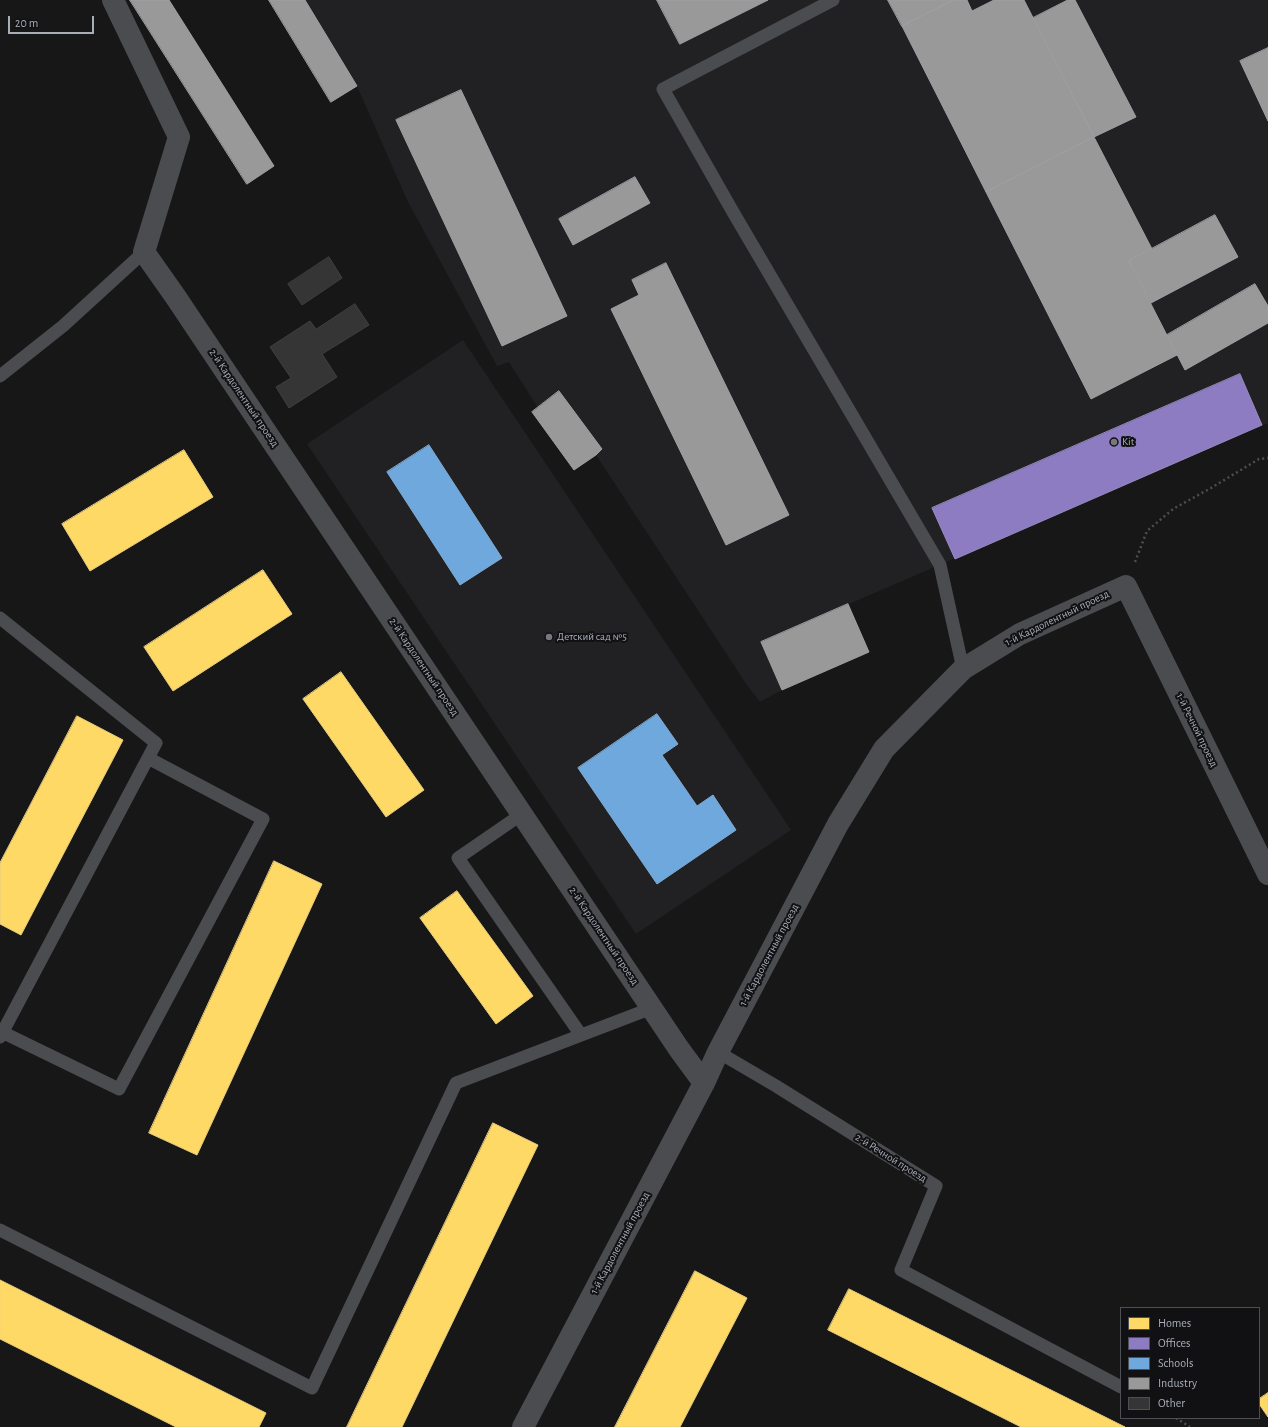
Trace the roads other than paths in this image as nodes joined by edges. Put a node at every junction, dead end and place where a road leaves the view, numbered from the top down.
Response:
1 (113, 0) edge
2 (833, 0) edge
3 (144, 252) junction
4 (0, 376) edge
5 (1126, 586) joint
6 (0, 618) edge
7 (964, 669) junction
8 (148, 758) junction
9 (522, 814) junction
10 (1268, 874) edge
11 (652, 1008) junction
12 (1, 1034) edge
13 (581, 1035) junction
14 (718, 1052) junction
15 (704, 1083) junction
16 (0, 1230) edge
17 (1120, 1386) edge
18 (523, 1427) edge

1 - 3 street
2 - 7 lane
3 - 4 lane
3 - 9 street, 2-й Кардолентный проезд
5 - 7 street, 1-й Кардолентный проезд
5 - 10 street, 1-й Речной проезд
6 - 8 lane
7 - 14 street, 1-й Кардолентный проезд
8 - 12 lane
8 - 12 lane
9 - 11 street, 2-й Кардолентный проезд
9 - 13 lane
11 - 13 lane
11 - 15 street, 2-й Кардолентный проезд
13 - 16 lane
14 - 15 street, 1-й Кардолентный проезд
14 - 17 lane, 2-й Речной проезд
15 - 18 street, 1-й Кардолентный проезд

